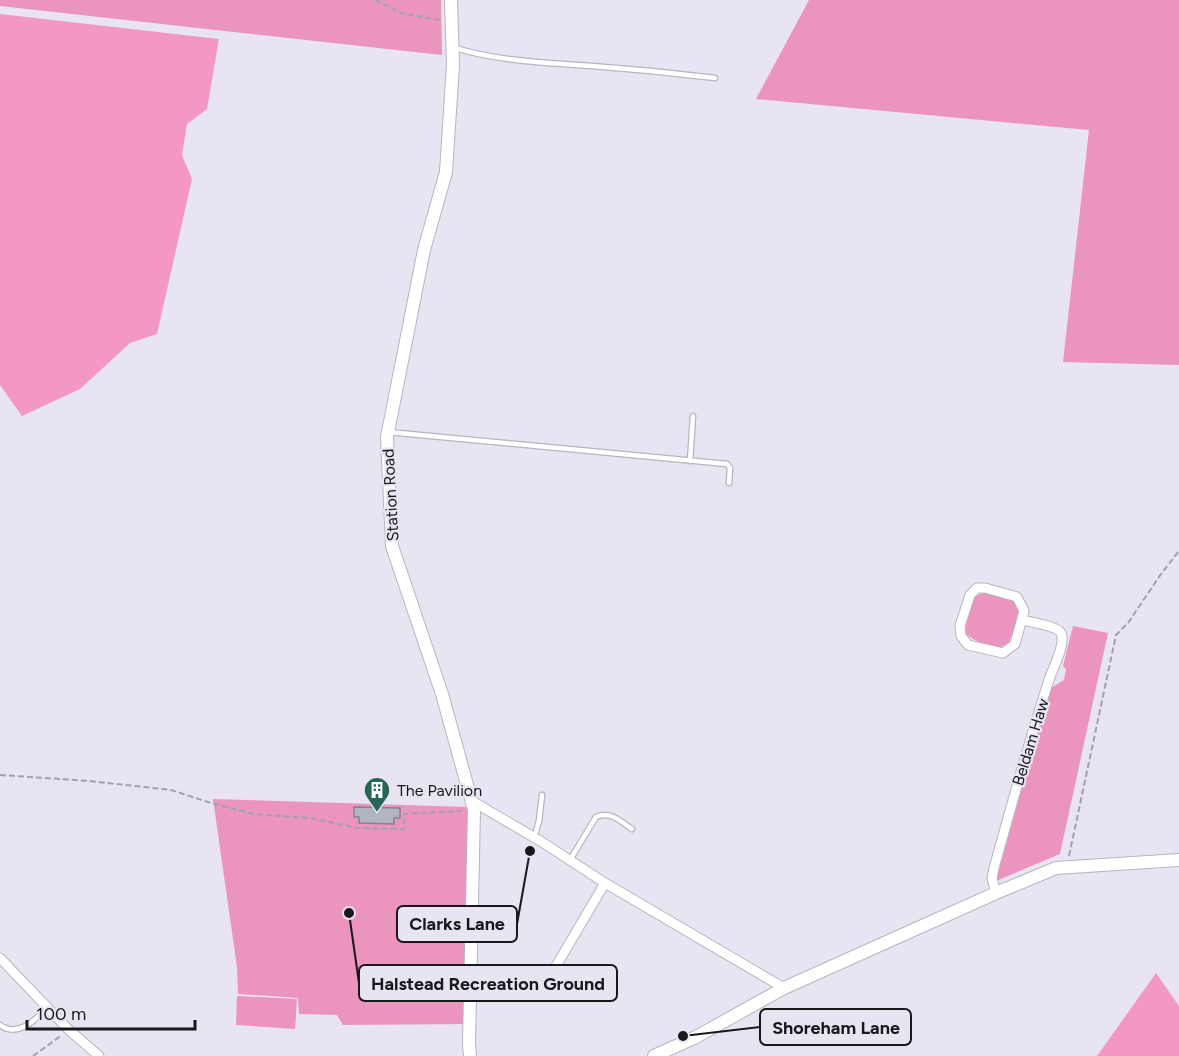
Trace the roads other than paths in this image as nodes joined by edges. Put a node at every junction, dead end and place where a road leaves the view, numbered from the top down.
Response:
1 (451, 0) edge
2 (452, 47) junction
3 (716, 78) dead end
4 (693, 416) dead end
5 (388, 432) junction
6 (690, 460) junction
7 (729, 483) dead end
8 (1022, 620) junction
9 (542, 795) dead end
10 (473, 805) junction
11 (632, 829) dead end
12 (534, 838) junction
13 (570, 860) junction
14 (1179, 860) edge
15 (605, 882) junction
16 (996, 893) junction
17 (1, 962) edge
18 (549, 978) dead end
19 (783, 988) junction
20 (48, 1008) junction
21 (0, 1025) edge
22 (99, 1056) edge
23 (470, 1056) edge
24 (654, 1056) edge

1 - 2 street, Station Road
2 - 3 lane
2 - 5 street, Station Road
4 - 6 lane
5 - 6 lane
5 - 10 street, Station Road
6 - 7 lane
8 - 8 street
8 - 16 street, Beldam Haw
9 - 12 lane
10 - 12 street
10 - 23 street, Station Road
11 - 13 lane
12 - 13 street
13 - 15 street
14 - 16 street
15 - 18 street
15 - 19 street
16 - 19 street
17 - 20 street
19 - 24 street
20 - 21 lane
20 - 22 street

